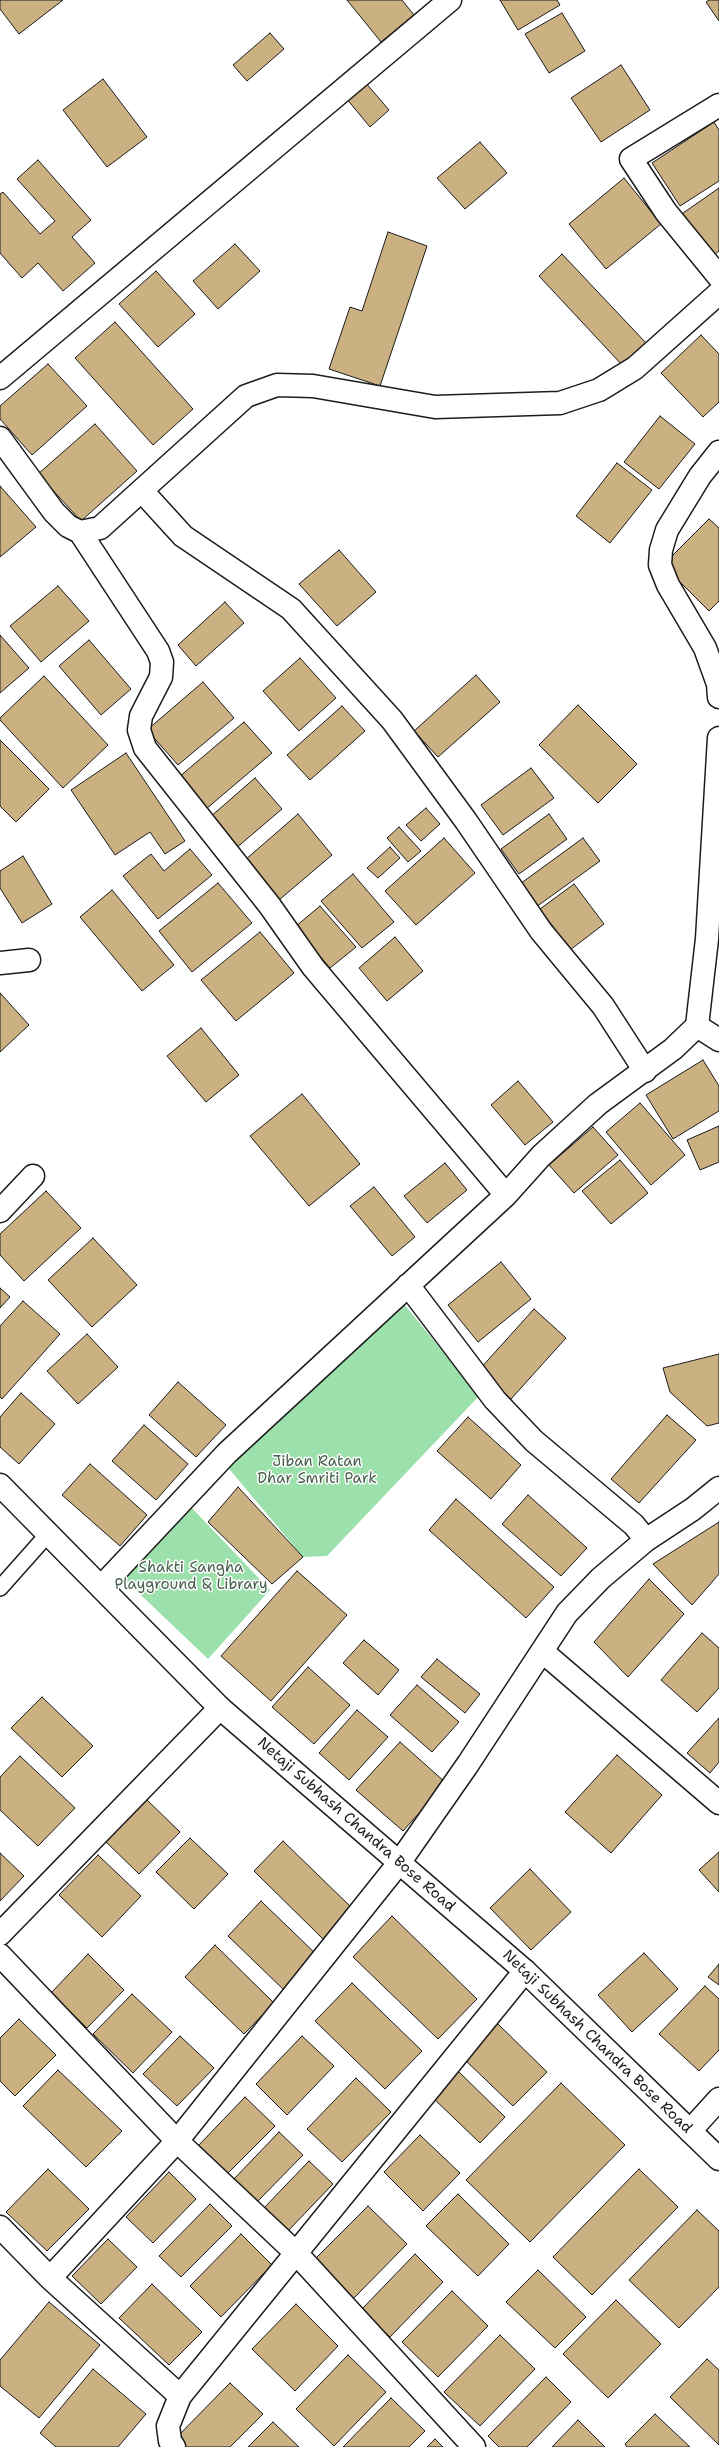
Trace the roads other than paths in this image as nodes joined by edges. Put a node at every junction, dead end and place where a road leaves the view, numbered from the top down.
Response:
1 (450, 0) edge
2 (719, 105) edge
3 (719, 277) edge
4 (719, 293) edge
5 (0, 378) edge
6 (0, 438) edge
7 (719, 452) edge
8 (142, 491) junction
9 (80, 532) junction
10 (719, 697) edge
11 (719, 738) edge
12 (29, 960) dead end
13 (0, 963) edge
14 (697, 1026) junction
15 (719, 1040) edge
16 (645, 1071) junction
17 (33, 1176) dead end
18 (506, 1195) junction
19 (0, 1211) edge
20 (408, 1285) junction
21 (0, 1485) edge
22 (719, 1488) edge
23 (48, 1534) junction
24 (646, 1540) junction
25 (102, 1586) junction
26 (0, 1588) edge
27 (543, 1652) junction
28 (220, 1708) junction
29 (719, 1803) edge
30 (399, 1863) junction
31 (0, 1934) edge
32 (0, 1955) edge
33 (525, 1971) junction
34 (719, 2099) edge
35 (690, 2131) junction
36 (177, 2141) junction
37 (719, 2159) edge
38 (0, 2227) edge
39 (296, 2253) junction
40 (50, 2278) junction
41 (180, 2396) junction
42 (174, 2447) edge
43 (474, 2447) edge

1 - 5 street
2 - 3 street
4 - 8 street
6 - 9 street
7 - 10 street
8 - 9 street
8 - 16 street
9 - 18 street
11 - 14 street
12 - 13 street
14 - 15 street
14 - 16 street
16 - 18 street
17 - 19 street
18 - 20 street
20 - 24 street
20 - 25 street
21 - 23 street, Netaji Subhash Chandra Bose Road
22 - 24 street
23 - 25 street, Netaji Subhash Chandra Bose Road
23 - 26 lane
24 - 27 street
25 - 28 street, Netaji Subhash Chandra Bose Road
27 - 29 street
27 - 30 street
28 - 30 street, Netaji Subhash Chandra Bose Road
28 - 31 street
30 - 33 street, Netaji Subhash Chandra Bose Road
30 - 36 street
32 - 36 street
33 - 35 street, Netaji Subhash Chandra Bose Road
33 - 39 street
34 - 35 street
35 - 37 street, Netaji Subhash Chandra Bose Road
36 - 39 street
36 - 40 street
38 - 40 street
39 - 41 street
39 - 43 street
40 - 41 street
41 - 42 street

